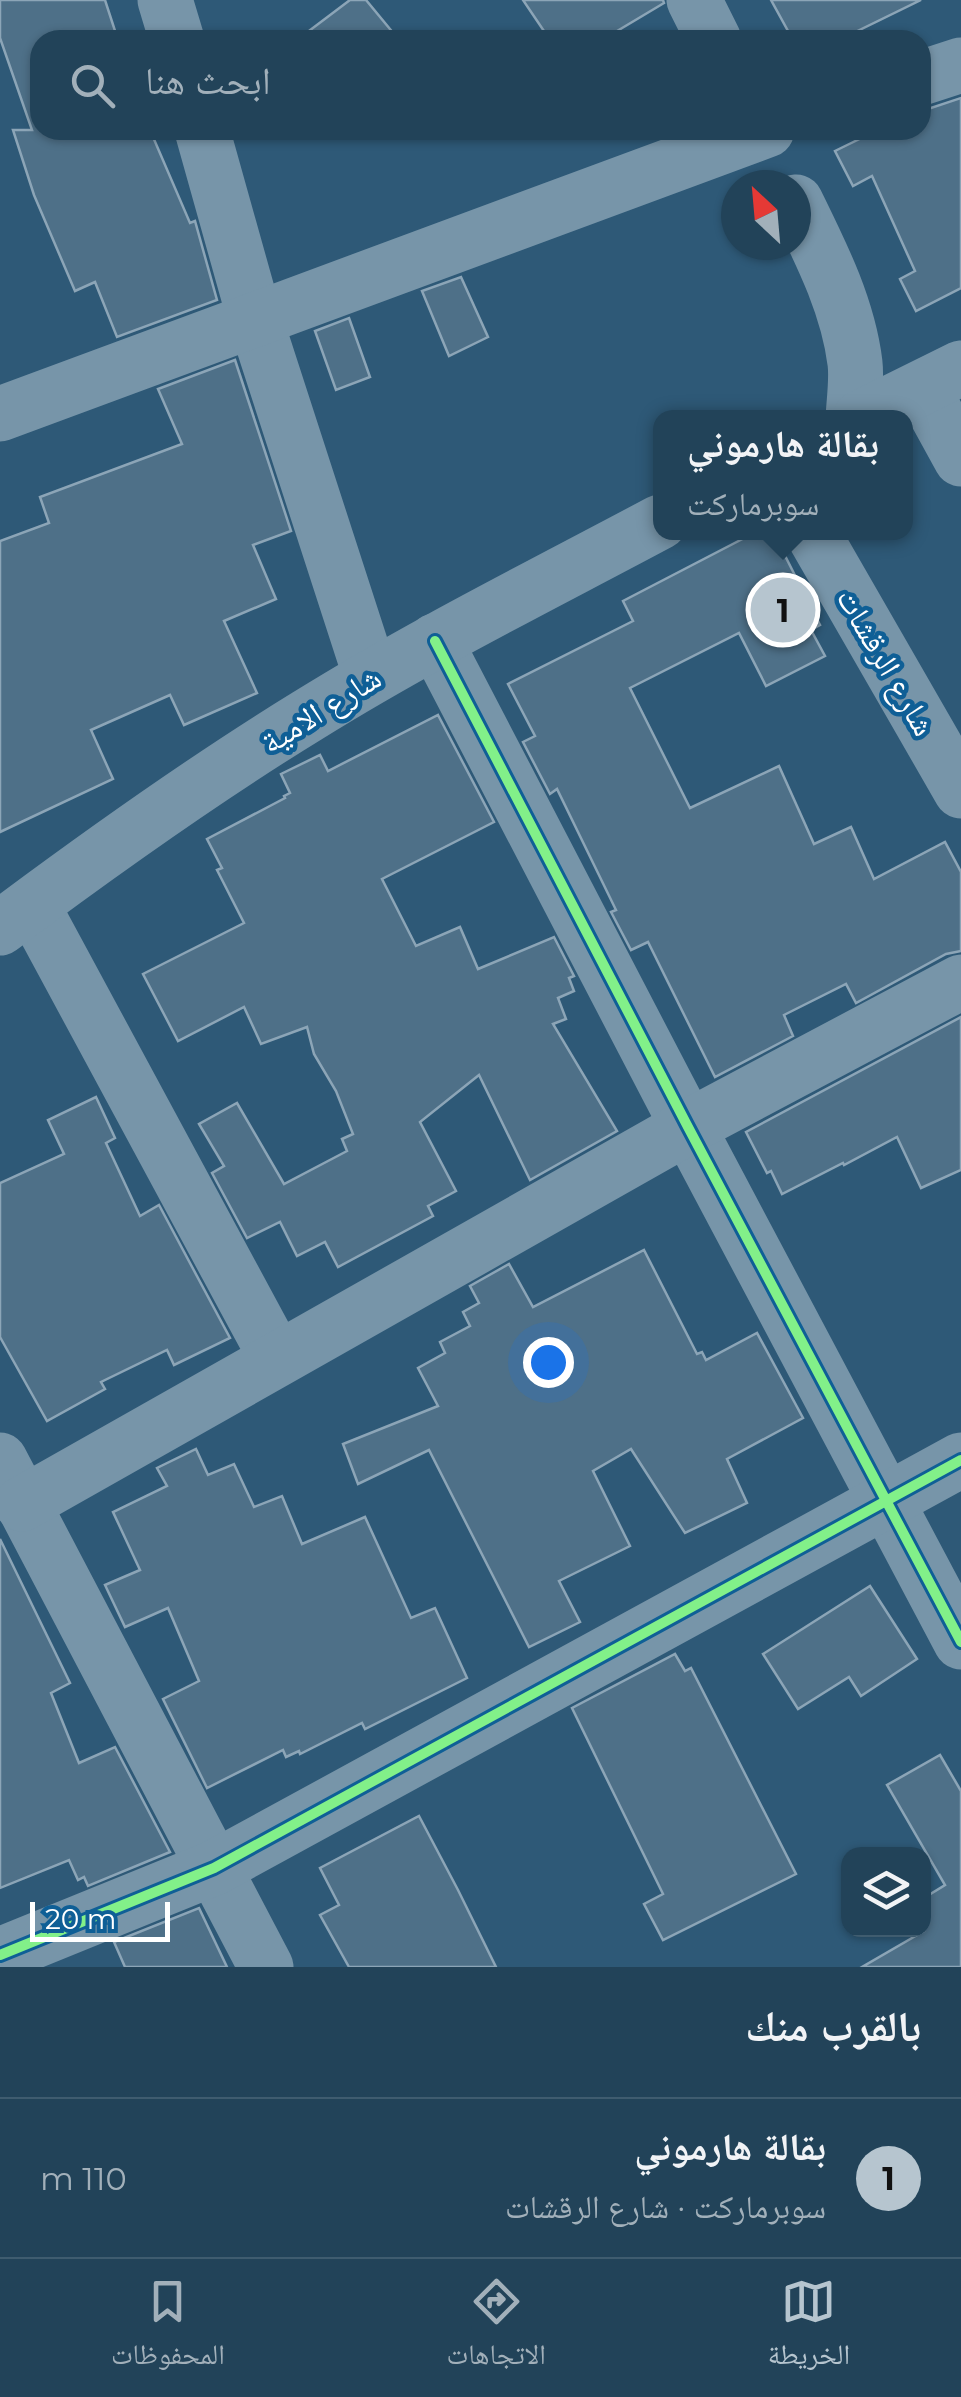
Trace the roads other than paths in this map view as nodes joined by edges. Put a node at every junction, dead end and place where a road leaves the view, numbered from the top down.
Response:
1 (165, 0) edge
2 (694, 0) edge
3 (173, 30) edge
4 (709, 30) edge
5 (961, 65) edge
6 (931, 75) edge
7 (205, 140) edge
8 (738, 140) edge
9 (766, 140) edge
10 (780, 170) edge
11 (811, 233) edge
12 (255, 319) junction
13 (942, 378) edge
14 (3, 404) edge
15 (856, 410) edge
16 (873, 410) edge
17 (961, 460) edge
18 (653, 526) edge
19 (817, 540) edge
20 (435, 641) junction
21 (372, 677) junction
22 (961, 791) edge
23 (16, 916) edge
24 (961, 982) edge
25 (688, 1127) junction
26 (278, 1359) junction
27 (961, 1460) edge
28 (11, 1482) edge
29 (884, 1502) junction
30 (961, 1642) edge
31 (214, 1868) junction
32 (0, 1956) edge
33 (266, 1967) edge

1 - 3 street
2 - 4 street
5 - 6 street
7 - 12 street
8 - 12 street
9 - 10 street
11 - 15 street
12 - 14 street
12 - 21 street
13 - 16 street
13 - 17 street
18 - 20 street, شارع الامية
19 - 22 street, شارع الرقشات
20 - 21 street, شارع الامية
20 - 25 street
21 - 23 street, شارع الامية
23 - 26 street
24 - 25 street
25 - 26 street
25 - 29 street
26 - 28 street
27 - 29 street
28 - 31 street
29 - 30 street
29 - 31 street
31 - 32 street
31 - 33 street

